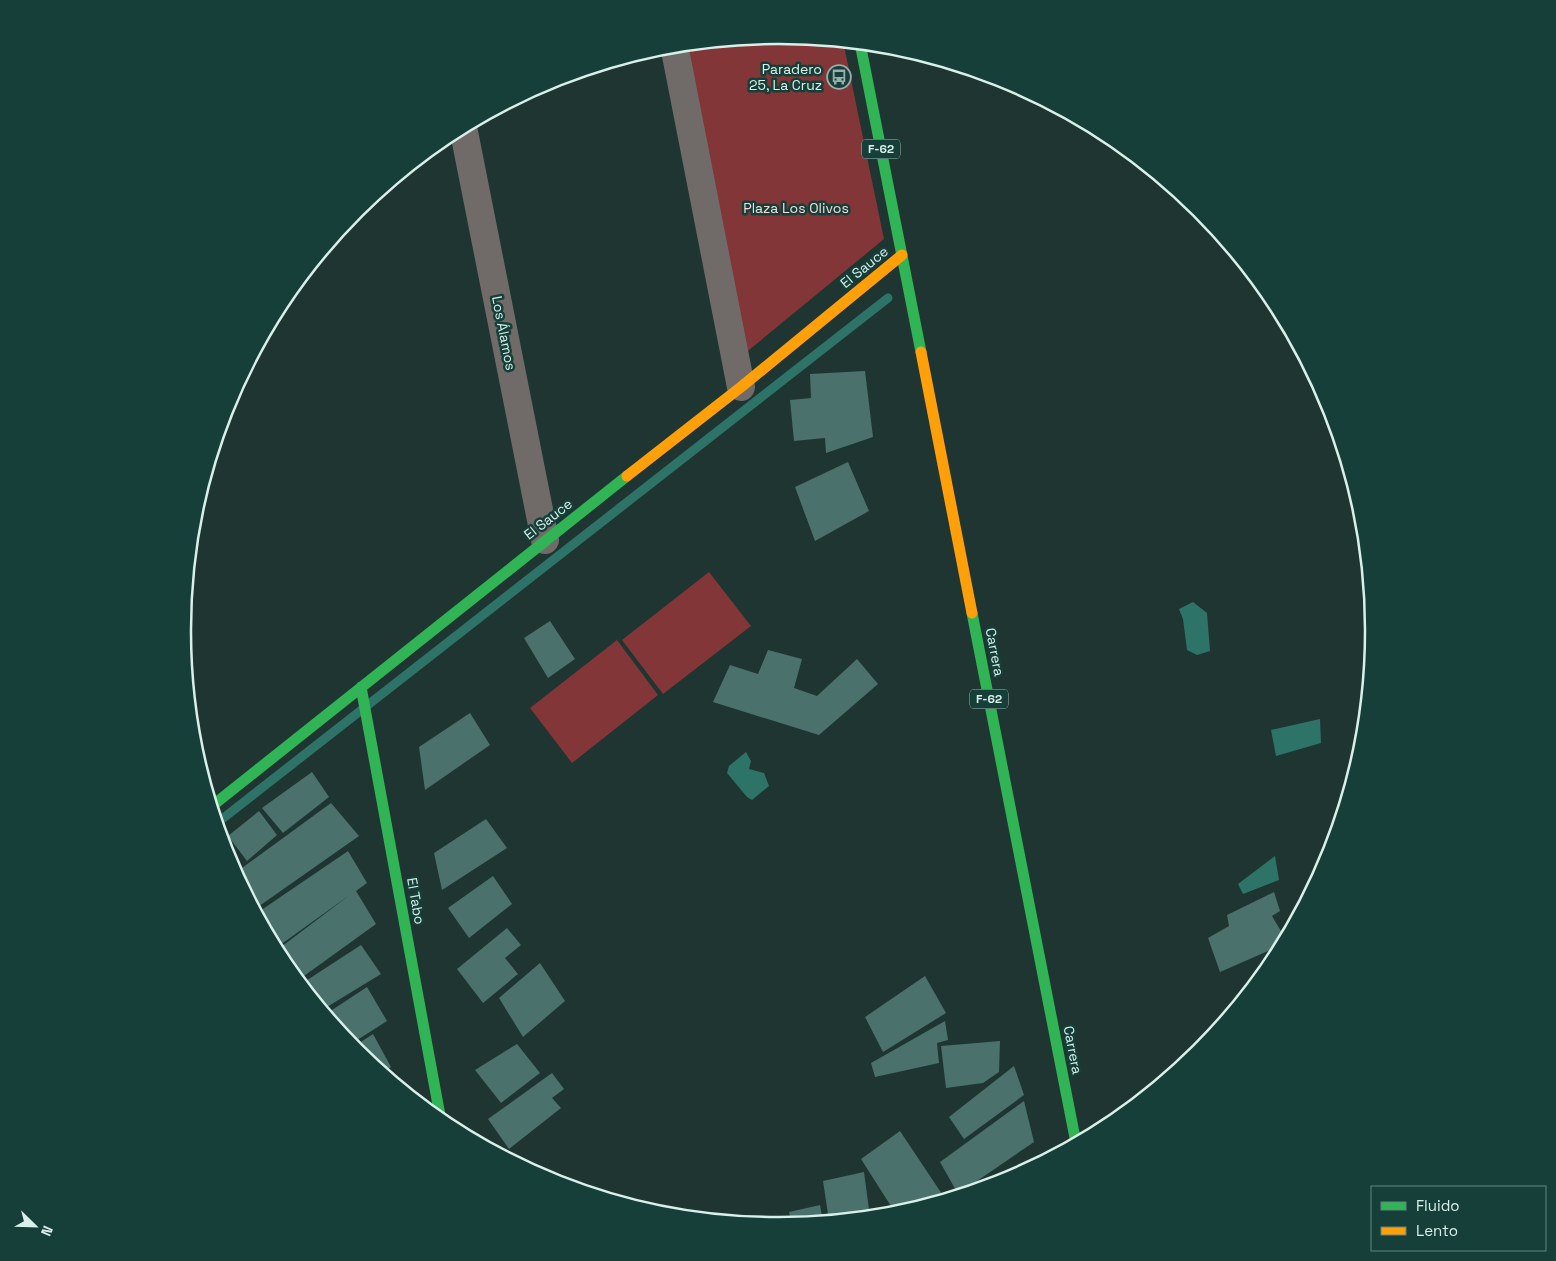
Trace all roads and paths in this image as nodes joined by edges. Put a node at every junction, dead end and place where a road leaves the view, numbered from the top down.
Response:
1 (861, 50) edge
2 (676, 53) edge
3 (465, 135) edge
4 (902, 255) junction
5 (741, 387) junction
6 (545, 540) junction
7 (361, 687) junction
8 (217, 802) edge
9 (439, 1109) edge
10 (1075, 1137) edge

1 - 4 street, F-62
2 - 5 street
3 - 6 street, Los Álamos
4 - 5 street, El Sauce
4 - 10 street, Carrera / F-62
5 - 6 street, El Sauce
6 - 7 street, El Sauce
7 - 8 street, El Sauce
7 - 9 street, El Tabo

